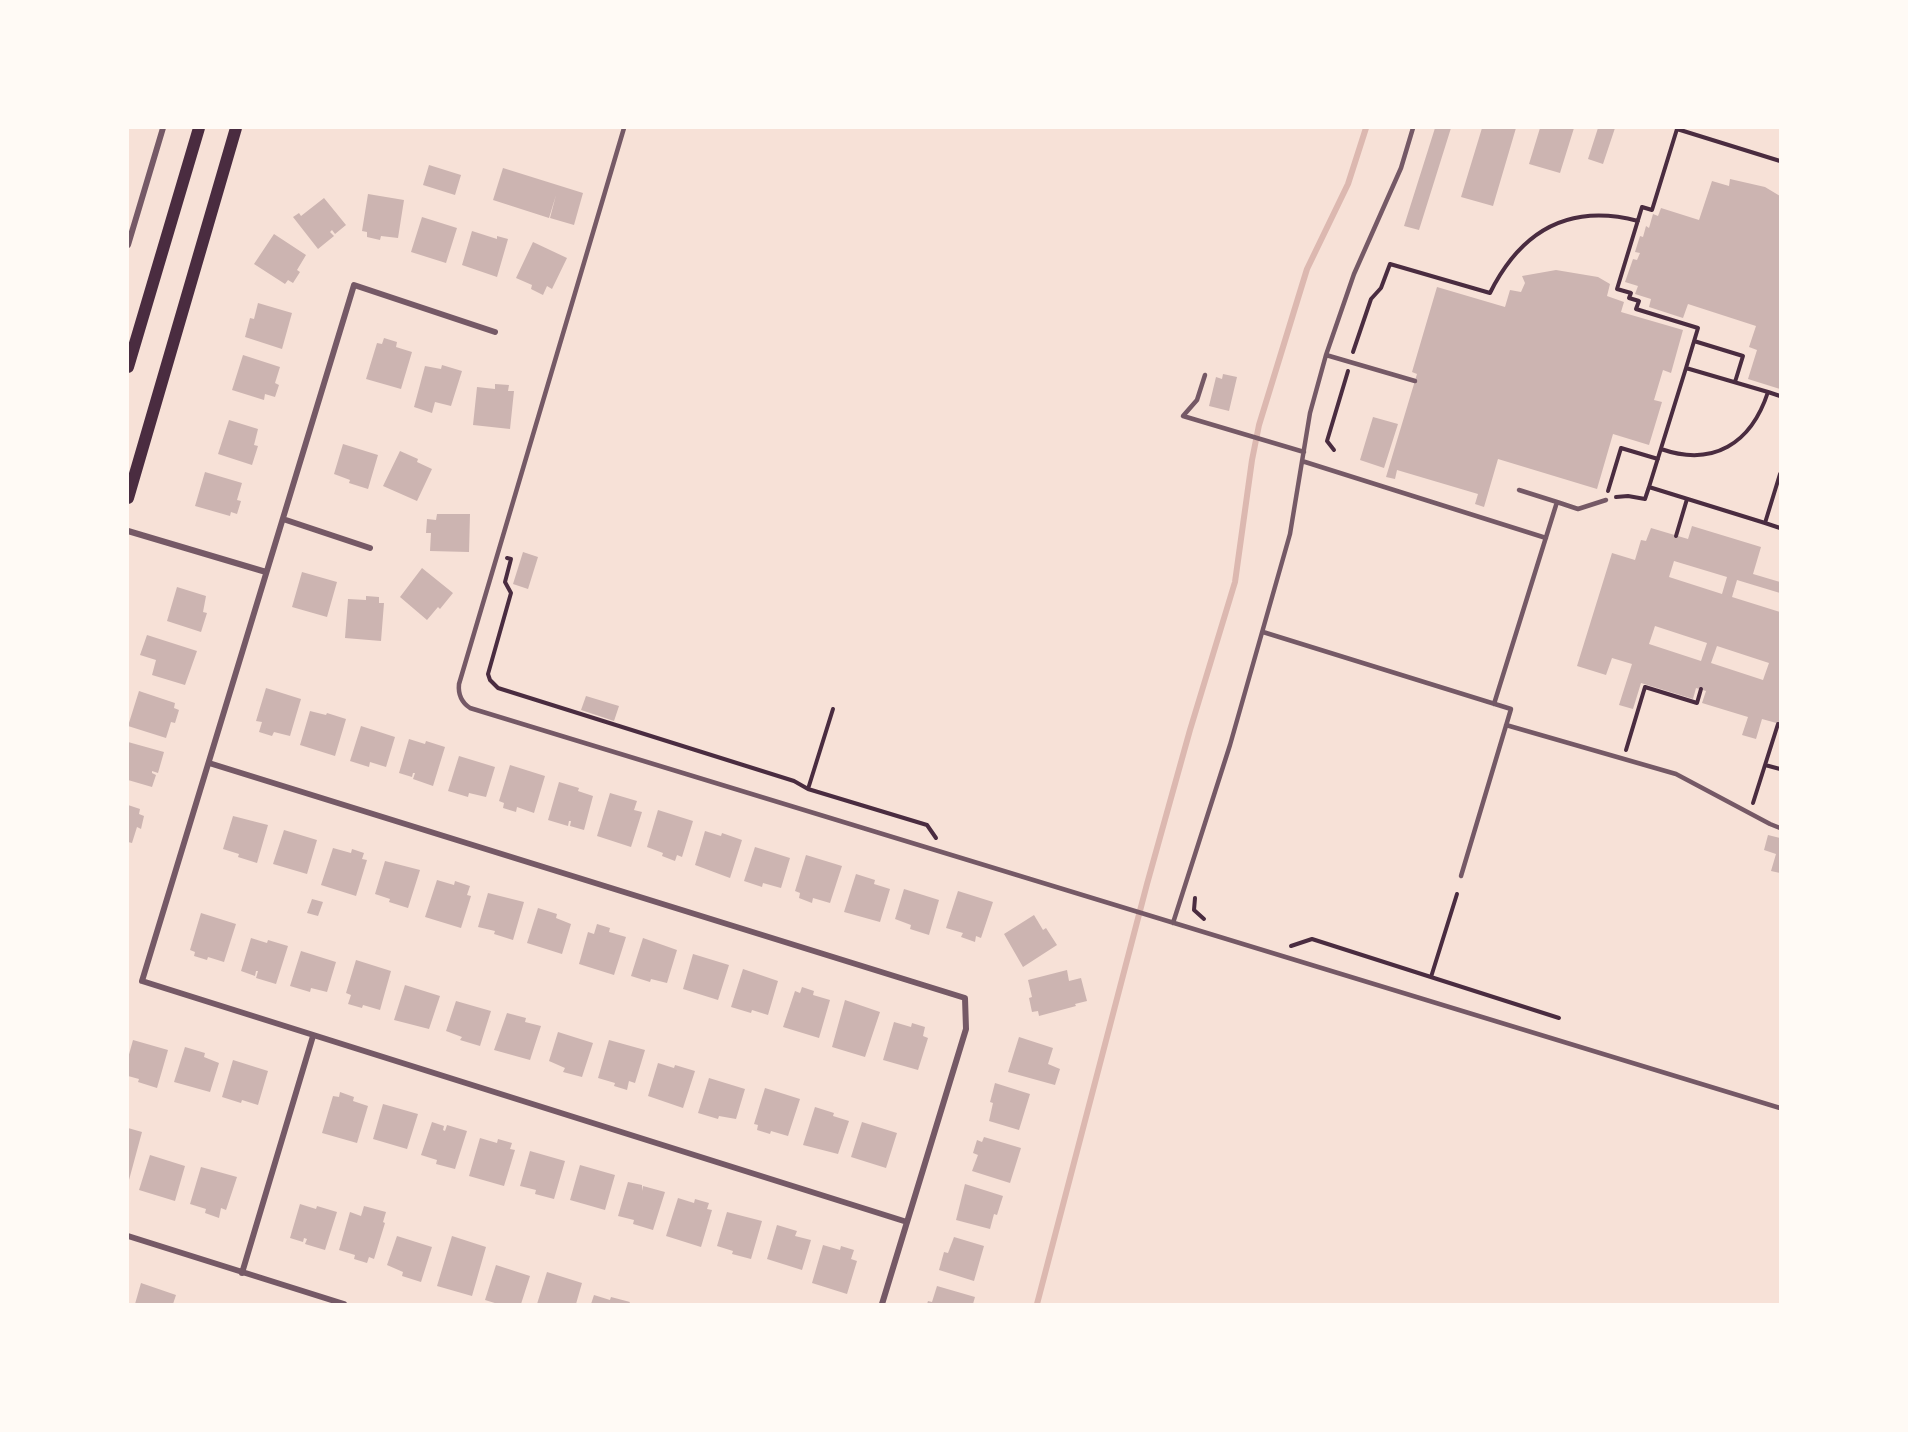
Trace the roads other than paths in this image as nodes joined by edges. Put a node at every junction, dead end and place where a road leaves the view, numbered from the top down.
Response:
1 (163, 128) edge
2 (199, 128) edge
3 (236, 128) edge
4 (624, 128) edge
5 (1413, 128) edge
6 (128, 245) edge
7 (495, 332) dead end
8 (1326, 355) junction
9 (128, 367) edge
10 (1205, 375) dead end
11 (1415, 381) dead end
12 (1304, 452) junction
13 (1302, 461) junction
14 (1519, 490) dead end
15 (128, 498) edge
16 (1606, 500) road end
17 (1557, 502) junction
18 (283, 519) junction
19 (128, 531) edge
20 (1546, 538) junction
21 (370, 548) dead end
22 (266, 572) junction
23 (1263, 632) junction
24 (1494, 704) junction
25 (1506, 724) junction
26 (209, 763) junction
27 (1780, 828) edge
28 (1461, 876) dead end
29 (1173, 923) junction
30 (313, 1036) junction
31 (1780, 1108) edge
32 (907, 1222) junction
33 (128, 1236) edge
34 (242, 1273) junction
35 (344, 1305) edge
36 (882, 1305) edge

1 - 6 street
2 - 9 main road
3 - 15 main road
4 - 29 lane
5 - 8 lane
7 - 18 street
8 - 11 lane
8 - 12 lane
10 - 12 lane
12 - 13 lane
13 - 20 lane
13 - 23 lane
14 - 17 lane
16 - 17 lane
17 - 20 lane
18 - 21 street
18 - 22 street
19 - 22 street
20 - 24 lane
22 - 26 street
23 - 24 lane
23 - 29 lane
24 - 25 lane
25 - 27 lane
25 - 28 lane
26 - 30 street
26 - 32 street
29 - 31 lane
30 - 32 street
30 - 34 street
32 - 36 street
33 - 34 street
34 - 35 street

